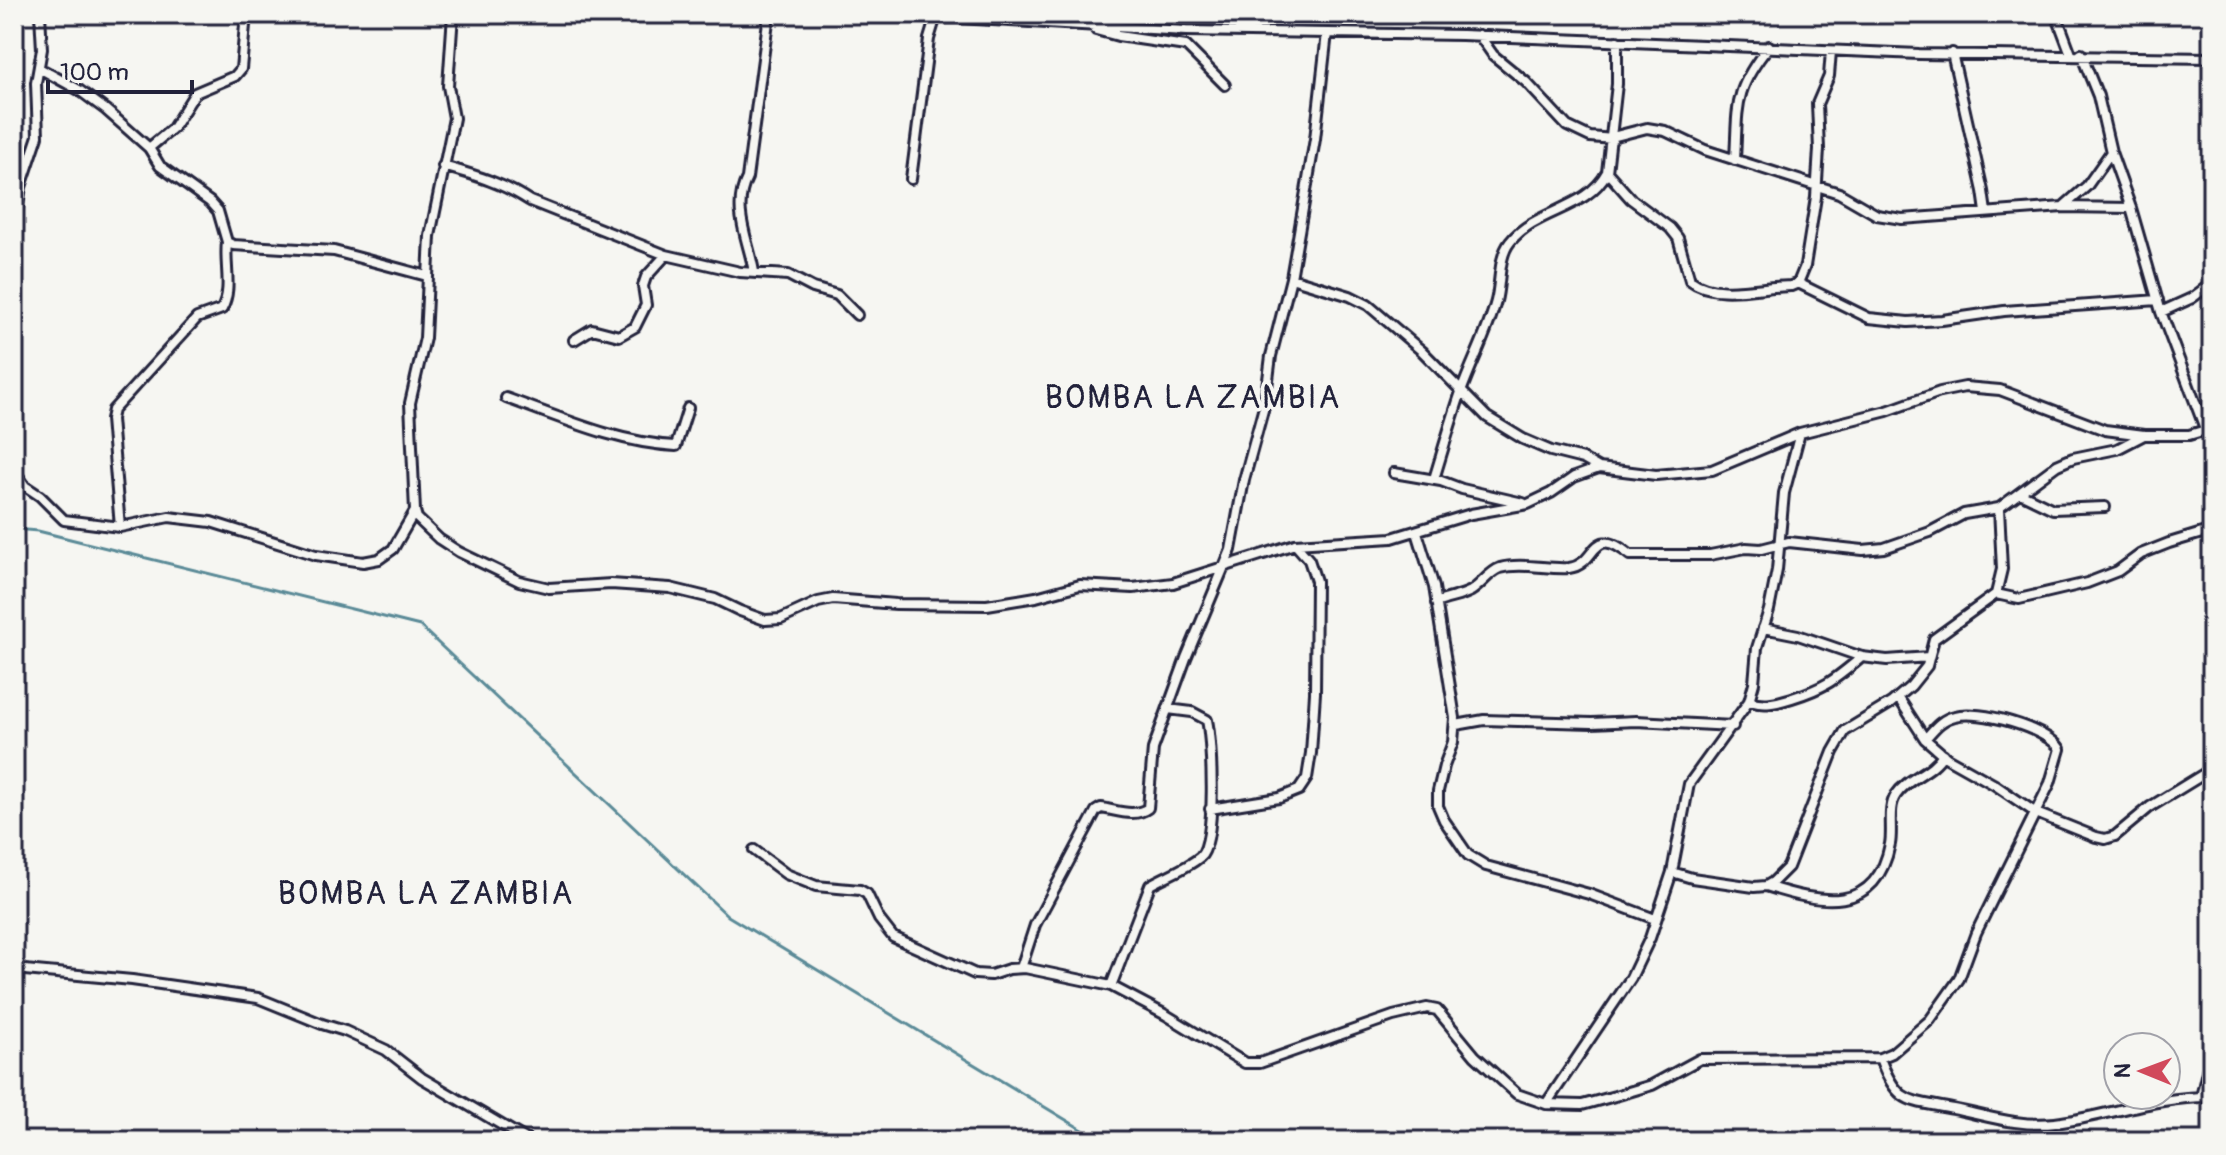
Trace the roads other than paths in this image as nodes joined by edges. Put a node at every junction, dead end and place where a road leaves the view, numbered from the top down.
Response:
1 (40, 14) edge
2 (246, 14) edge
3 (453, 14) edge
4 (769, 14) edge
5 (887, 14) edge
6 (2056, 14) edge
7 (936, 16) junction
8 (1096, 30) dead end
9 (1327, 33) junction
10 (1479, 35) junction
11 (1617, 41) junction
12 (1769, 46) junction
13 (1831, 51) junction
14 (1952, 53) junction
15 (2076, 54) junction
16 (2212, 58) edge
17 (39, 68) junction
18 (1225, 85) dead end
19 (1612, 138) junction
20 (149, 148) junction
21 (2111, 152) junction
22 (1735, 160) junction
23 (443, 166) junction
24 (1607, 172) junction
25 (911, 179) dead end
26 (1815, 184) junction
27 (2063, 207) junction
28 (2131, 208) junction
29 (1986, 212) junction
30 (14, 228) edge
31 (227, 242) junction
32 (666, 255) junction
33 (754, 272) junction
34 (427, 276) junction
35 (1291, 278) junction
36 (1798, 283) junction
37 (2212, 283) edge
38 (2158, 300) junction
39 (2161, 312) junction
40 (857, 315) dead end
41 (574, 340) dead end
42 (1462, 391) junction
43 (506, 398) dead end
44 (688, 408) dead end
45 (1800, 433) junction
46 (2209, 434) edge
47 (2144, 435) junction
48 (2212, 447) edge
49 (1599, 468) junction
50 (14, 470) edge
51 (1394, 473) dead end
52 (1434, 479) junction
53 (2020, 493) junction
54 (1528, 504) junction
55 (2105, 507) dead end
56 (1999, 508) junction
57 (415, 511) junction
58 (120, 527) junction
59 (2212, 530) edge
60 (1417, 532) junction
61 (1295, 544) junction
62 (1779, 545) junction
63 (1222, 568) junction
64 (1996, 594) junction
65 (1436, 603) junction
66 (1763, 628) junction
67 (1862, 657) junction
68 (1929, 657) junction
69 (1898, 697) junction
70 (1749, 701) junction
71 (1168, 709) junction
72 (1456, 725) junction
73 (1733, 726) junction
74 (1925, 739) junction
75 (1943, 754) junction
76 (2212, 769) edge
77 (1210, 809) junction
78 (2036, 813) junction
79 (754, 850) dead end
80 (1672, 872) junction
81 (1766, 886) junction
82 (1655, 919) junction
83 (1021, 968) junction
84 (14, 969) edge
85 (1111, 986) junction
86 (2212, 1050) edge
87 (1880, 1058) junction
88 (2201, 1097) junction
89 (2212, 1097) edge
90 (1546, 1104) junction
91 (529, 1141) edge

1 - 17 street
2 - 20 street
3 - 23 street
4 - 33 street
5 - 7 street
6 - 15 street
7 - 9 street
7 - 25 street
8 - 18 street
9 - 10 street
9 - 35 street
10 - 11 street
10 - 19 street
11 - 12 street
11 - 19 street
12 - 13 street
12 - 22 street
13 - 14 street
13 - 26 street
14 - 15 street
14 - 29 street
15 - 16 street
15 - 21 street
17 - 20 street
17 - 30 street
19 - 22 street
19 - 24 street
20 - 31 street
21 - 27 street
21 - 28 street
22 - 26 street
23 - 32 street
23 - 34 street
24 - 36 street
24 - 42 street
26 - 29 street
26 - 36 street
27 - 28 street
27 - 29 street
28 - 38 street
31 - 34 street
31 - 58 street
32 - 33 street
32 - 41 street
33 - 40 street
34 - 57 street
35 - 42 street
35 - 63 street
36 - 38 street
37 - 39 street
38 - 39 street
39 - 46 street
42 - 49 street
42 - 52 street
43 - 44 street
45 - 47 street
45 - 49 street
45 - 62 street
46 - 47 street
46 - 48 street
47 - 53 street
49 - 54 street
50 - 58 street
51 - 52 street
52 - 54 street
53 - 55 street
53 - 56 street
54 - 60 street
56 - 62 street
56 - 64 street
57 - 58 street
57 - 63 street
59 - 64 street
60 - 61 street
60 - 65 street
61 - 63 street
61 - 77 street
62 - 65 street
62 - 66 street
63 - 71 street
64 - 68 street
65 - 72 street
66 - 67 street
66 - 70 street
67 - 68 street
67 - 70 street
68 - 69 street
69 - 74 street
69 - 81 street
70 - 73 street
71 - 77 street
71 - 83 street
72 - 73 street
72 - 82 street
73 - 80 street
74 - 75 street
74 - 78 street
75 - 78 street
75 - 81 street
76 - 78 street
77 - 85 street
78 - 87 street
79 - 83 street
80 - 81 street
80 - 82 street
82 - 90 street
83 - 85 street
84 - 91 street
85 - 90 street
86 - 88 street
87 - 88 street
87 - 90 street
88 - 89 street

